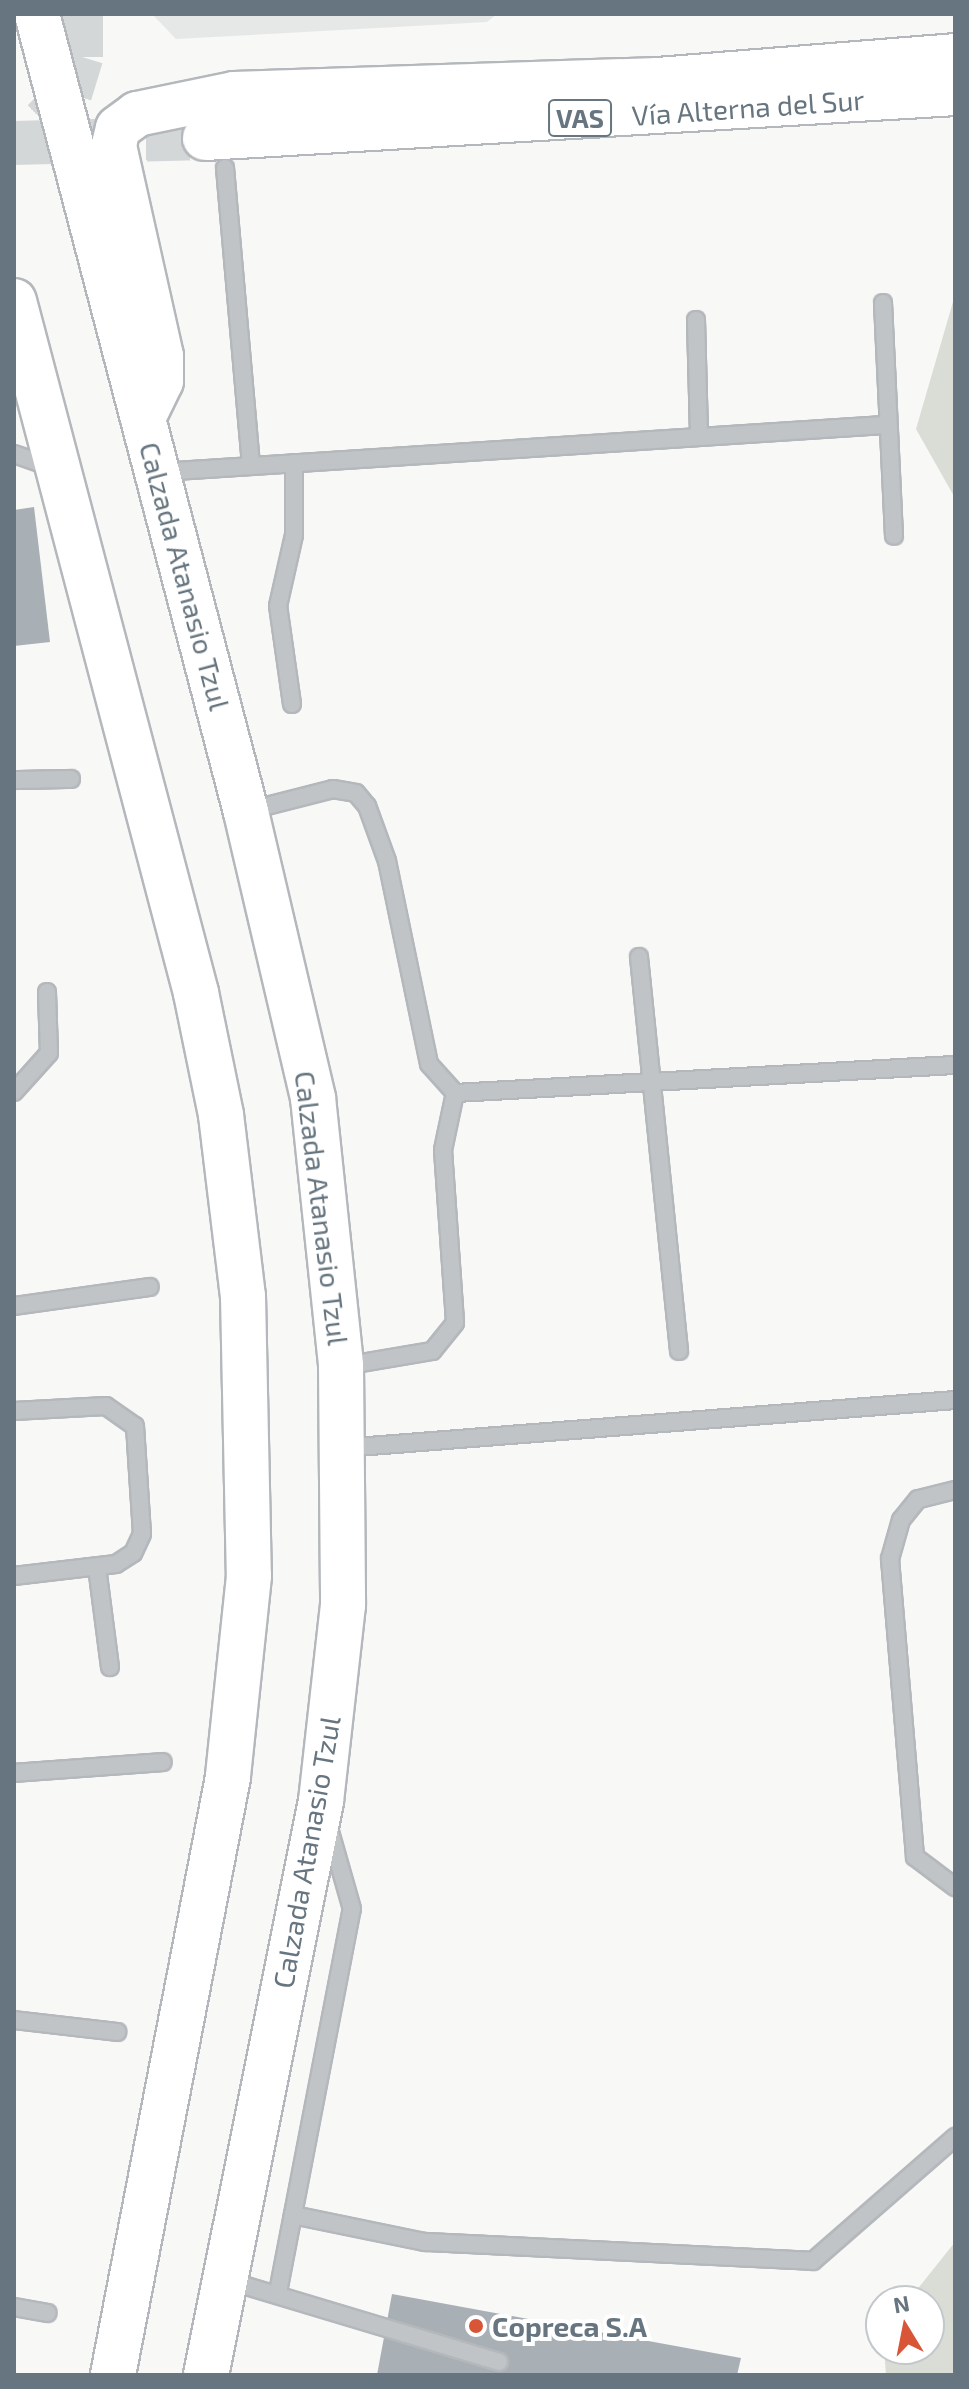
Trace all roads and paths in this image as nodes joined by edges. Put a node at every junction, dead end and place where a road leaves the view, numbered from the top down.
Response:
1 (37, 14) edge
2 (955, 56) edge
3 (955, 93) edge
4 (215, 153) joint
5 (883, 303) dead end
6 (696, 320) dead end
7 (17, 321) edge
8 (143, 418) junction
9 (884, 425) junction
10 (699, 437) junction
11 (14, 454) edge
12 (294, 463) junction
13 (251, 465) junction
14 (55, 468) junction
15 (158, 472) junction
16 (894, 536) dead end
17 (292, 704) dead end
18 (71, 779) dead end
19 (14, 780) edge
20 (246, 812) junction
21 (639, 957) dead end
22 (47, 992) dead end
23 (955, 1065) edge
24 (649, 1086) junction
25 (14, 1092) edge
26 (455, 1093) junction
27 (150, 1287) dead end
28 (14, 1306) edge
29 (679, 1351) dead end
30 (341, 1366) junction
31 (955, 1400) edge
32 (14, 1411) edge
33 (344, 1448) junction
34 (955, 1490) edge
35 (97, 1567) junction
36 (14, 1576) edge
37 (110, 1667) dead end
38 (163, 1762) dead end
39 (14, 1773) edge
40 (321, 1801) junction
41 (955, 1887) edge
42 (14, 2020) edge
43 (117, 2032) dead end
44 (955, 2137) edge
45 (293, 2215) junction
46 (225, 2280) junction
47 (278, 2292) junction
48 (14, 2307) edge
49 (47, 2313) dead end
50 (499, 2362) dead end
51 (113, 2375) edge
52 (206, 2375) edge

1 - 8 main road, Calzada Atanasio Tzul
2 - 8 main road
3 - 4 main road, Vía Alterna del Sur / VAS
4 - 13 lane
5 - 9 lane
6 - 10 lane
7 - 14 main road
8 - 15 main road, Calzada Atanasio Tzul
9 - 10 lane
9 - 16 lane
10 - 12 lane
11 - 14 lane
12 - 13 lane
12 - 17 lane
13 - 15 lane
14 - 51 main road
15 - 20 main road, Calzada Atanasio Tzul
18 - 19 lane
20 - 26 lane
20 - 30 main road, Calzada Atanasio Tzul
21 - 24 lane
22 - 25 lane
23 - 24 lane
24 - 26 lane
24 - 29 lane
26 - 30 lane
27 - 28 lane
30 - 33 main road, Calzada Atanasio Tzul
31 - 33 lane
32 - 35 lane
33 - 40 main road, Calzada Atanasio Tzul
34 - 41 lane
35 - 36 lane
35 - 37 lane
38 - 39 lane
40 - 45 lane
40 - 46 main road, Calzada Atanasio Tzul
42 - 43 lane
44 - 45 lane
45 - 47 lane
46 - 47 lane
46 - 52 main road, Calzada Atanasio Tzul
47 - 50 lane
48 - 49 lane

